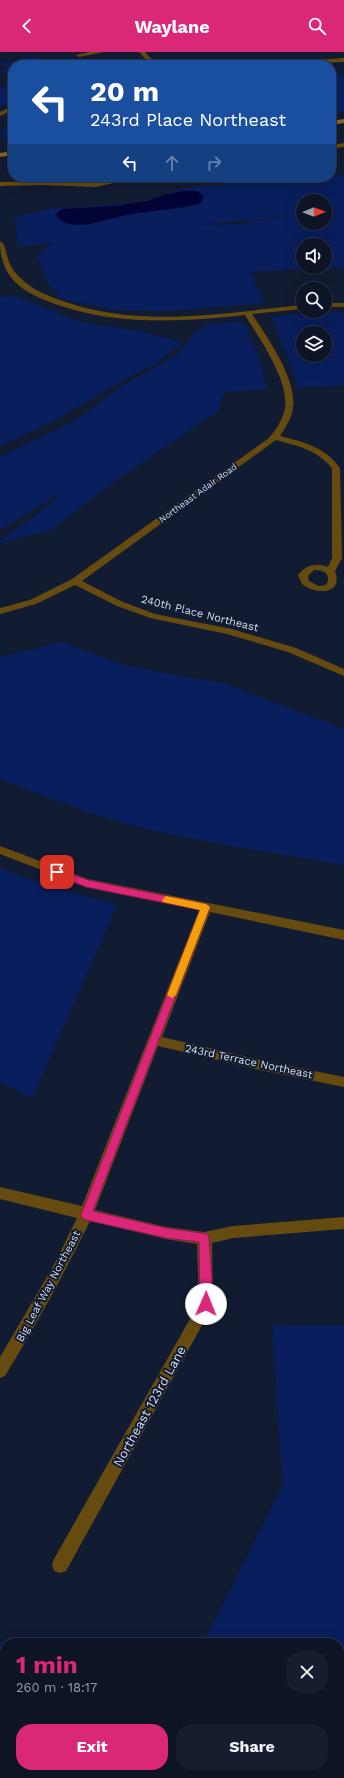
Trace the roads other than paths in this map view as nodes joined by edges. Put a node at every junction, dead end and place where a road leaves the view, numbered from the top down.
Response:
1 (101, 52) edge
2 (142, 52) edge
3 (86, 60) dead end
4 (149, 60) edge
5 (3, 113) edge
6 (0, 121) edge
7 (7, 147) edge
8 (0, 155) edge
9 (111, 182) edge
10 (0, 184) edge
11 (0, 243) edge
12 (332, 305) edge
13 (344, 305) edge
14 (296, 308) edge
15 (247, 313) junction
16 (275, 437) junction
17 (332, 569) dead end
18 (75, 581) junction
19 (0, 611) edge
20 (344, 673) edge
21 (0, 850) edge
22 (206, 907) junction
23 (344, 935) edge
24 (154, 1040) junction
25 (344, 1082) edge
26 (0, 1193) edge
27 (86, 1215) junction
28 (344, 1223) edge
29 (204, 1238) junction
30 (0, 1371) edge
31 (60, 1565) dead end

1 - 3 street
2 - 4 street
5 - 6 street
7 - 8 street
9 - 10 street
11 - 15 street
12 - 13 street
14 - 15 street
15 - 16 street, Northeast Adair Road
16 - 17 street
16 - 18 street, Northeast Adair Road
18 - 19 street, Northeast Adair Road
18 - 20 street, 240th Place Northeast
21 - 22 street
22 - 23 street
22 - 24 street, Big Leaf Way Northeast
24 - 25 street, 243rd Terrace Northeast
24 - 27 street, Big Leaf Way Northeast
26 - 27 street
27 - 29 street
27 - 30 street, Big Leaf Way Northeast
28 - 29 street
29 - 31 street, Northeast 123rd Lane

